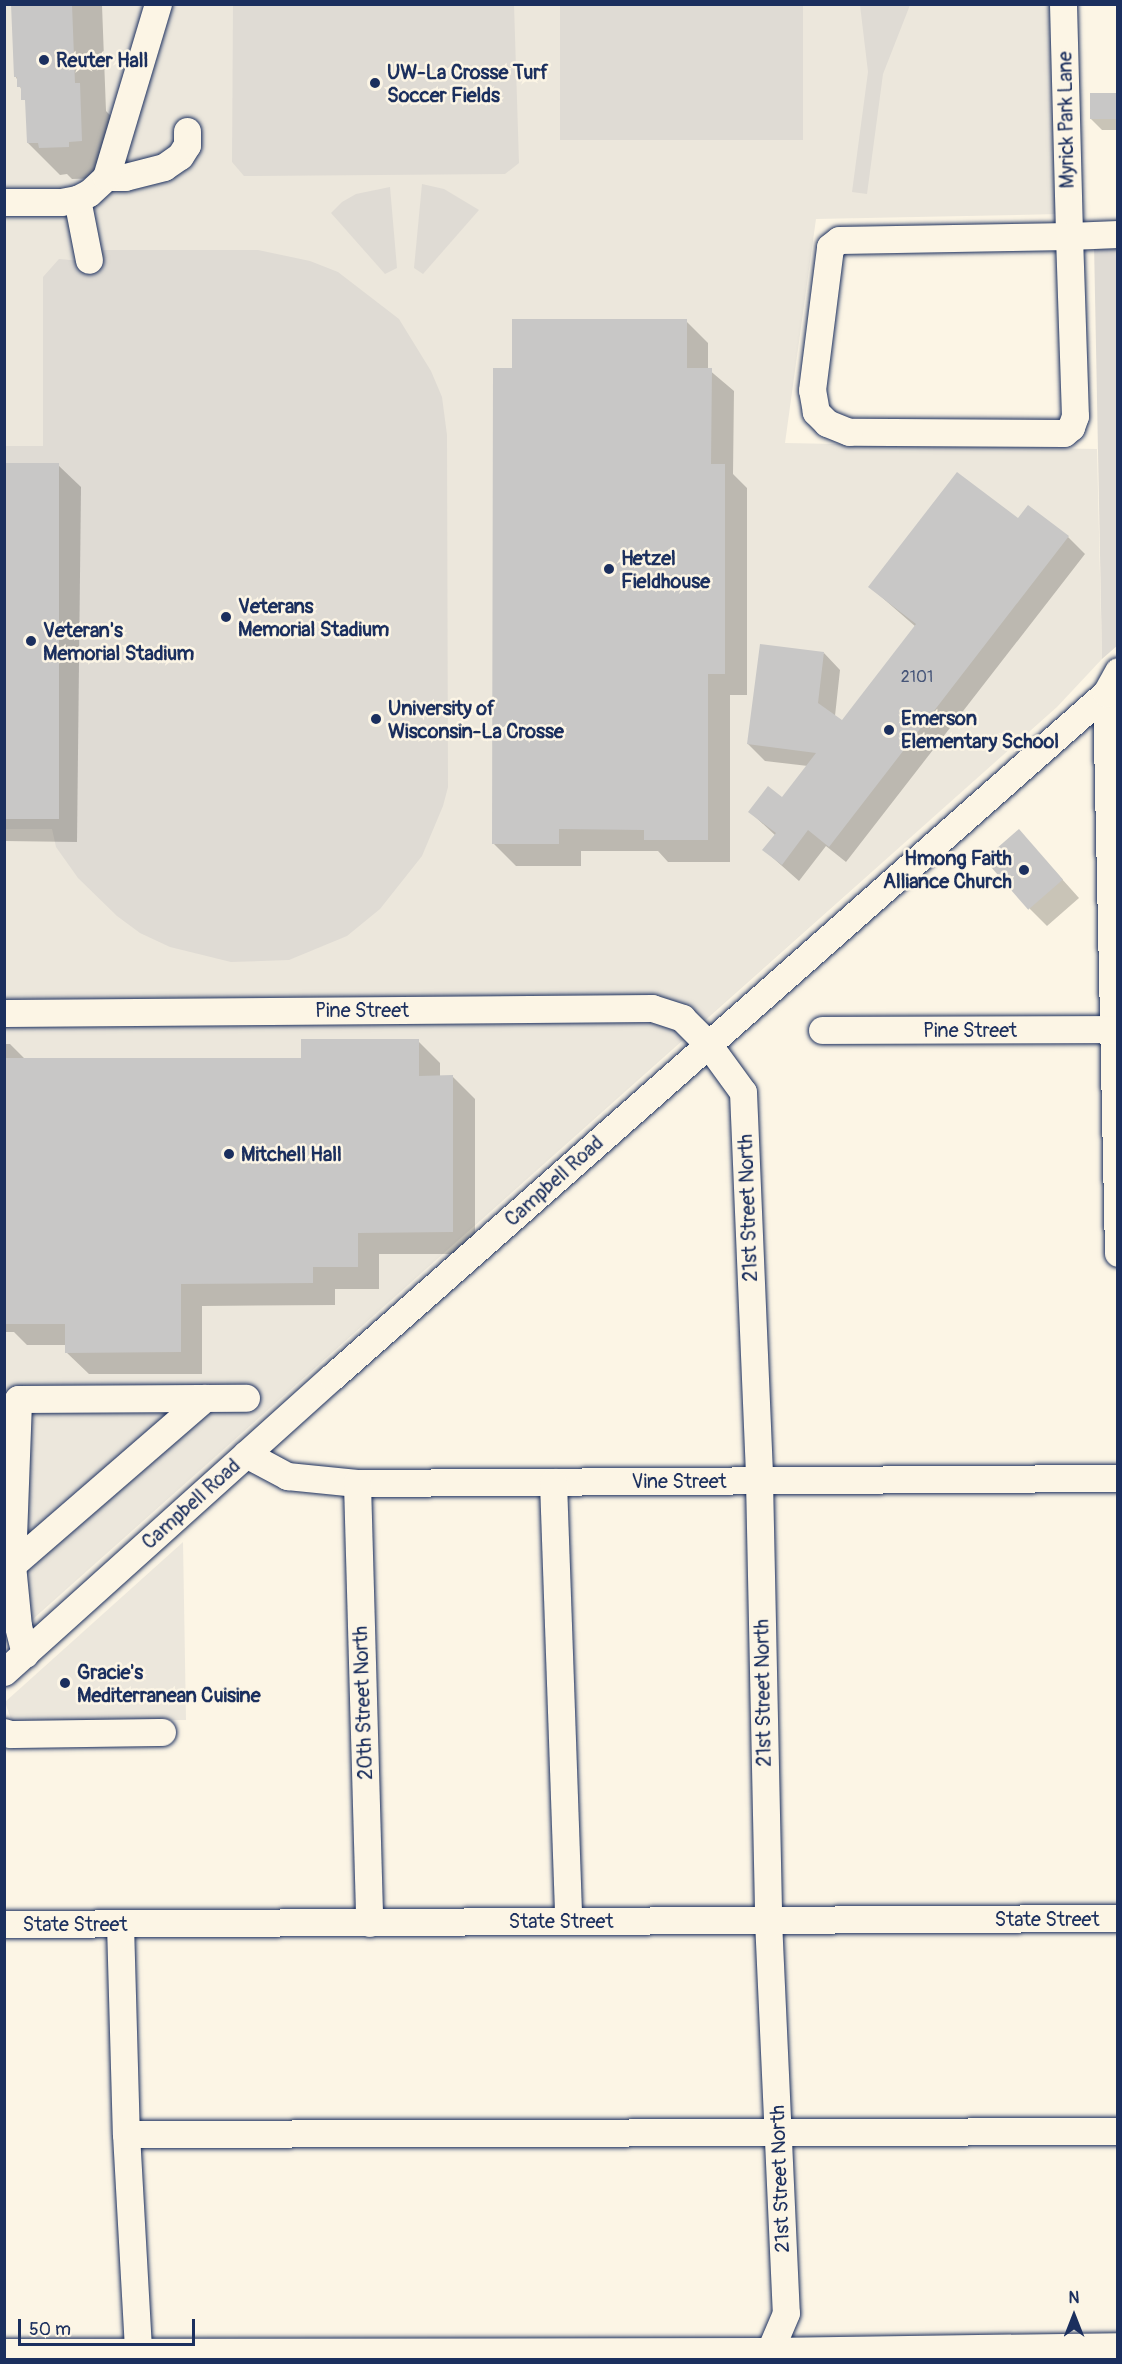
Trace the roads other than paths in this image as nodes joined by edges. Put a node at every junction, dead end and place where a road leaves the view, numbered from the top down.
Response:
1 (158, 4) edge
2 (1063, 4) edge
3 (187, 131) dead end
4 (91, 190) junction
5 (4, 202) edge
6 (1118, 234) edge
7 (1069, 236) junction
8 (89, 260) dead end
9 (1114, 684) edge
10 (4, 1013) edge
11 (1115, 1029) edge
12 (822, 1030) dead end
13 (708, 1044) junction
14 (1118, 1253) edge
15 (205, 1398) junction
16 (246, 1398) dead end
17 (246, 1454) junction
18 (1118, 1478) edge
19 (759, 1480) junction
20 (554, 1482) junction
21 (357, 1483) junction
22 (12, 1565) junction
23 (25, 1654) junction
24 (4, 1672) edge
25 (4, 1732) edge
26 (162, 1732) dead end
27 (1118, 1918) edge
28 (768, 1920) junction
29 (568, 1921) junction
30 (369, 1923) junction
31 (4, 1924) edge
32 (120, 1924) junction
33 (779, 2131) junction
34 (1118, 2131) edge
35 (126, 2134) junction
36 (1118, 2346) edge
37 (138, 2351) junction
38 (4, 2352) edge
39 (335, 2354) edge
40 (768, 2355) edge

1 - 4 street
2 - 7 street, Myrick Park Lane
3 - 4 street
4 - 5 street
4 - 8 street
6 - 7 street
7 - 7 street, Myrick Park Lane
9 - 11 street
9 - 13 street, Campbell Road
10 - 13 street, Pine Street
11 - 12 street, Pine Street
11 - 14 street
13 - 17 street, Campbell Road
13 - 19 street, 21st Street North
15 - 16 street
15 - 22 street
15 - 22 street
17 - 21 street, Vine Street
17 - 23 street, Campbell Road
18 - 19 street, Vine Street
19 - 20 street, Vine Street
19 - 28 street, 21st Street North
20 - 21 street, Vine Street
20 - 29 street
21 - 30 street, 20th Street North
22 - 23 street
23 - 24 street, Campbell Road
25 - 26 street
27 - 28 street, State Street
28 - 29 street, State Street
28 - 33 street, 21st Street North
29 - 30 street, State Street
30 - 32 street, State Street
31 - 32 street, State Street
32 - 35 street
33 - 34 street
33 - 35 street
33 - 40 street, 21st Street North
35 - 37 street
36 - 40 street
37 - 38 street
37 - 39 street
39 - 40 street

